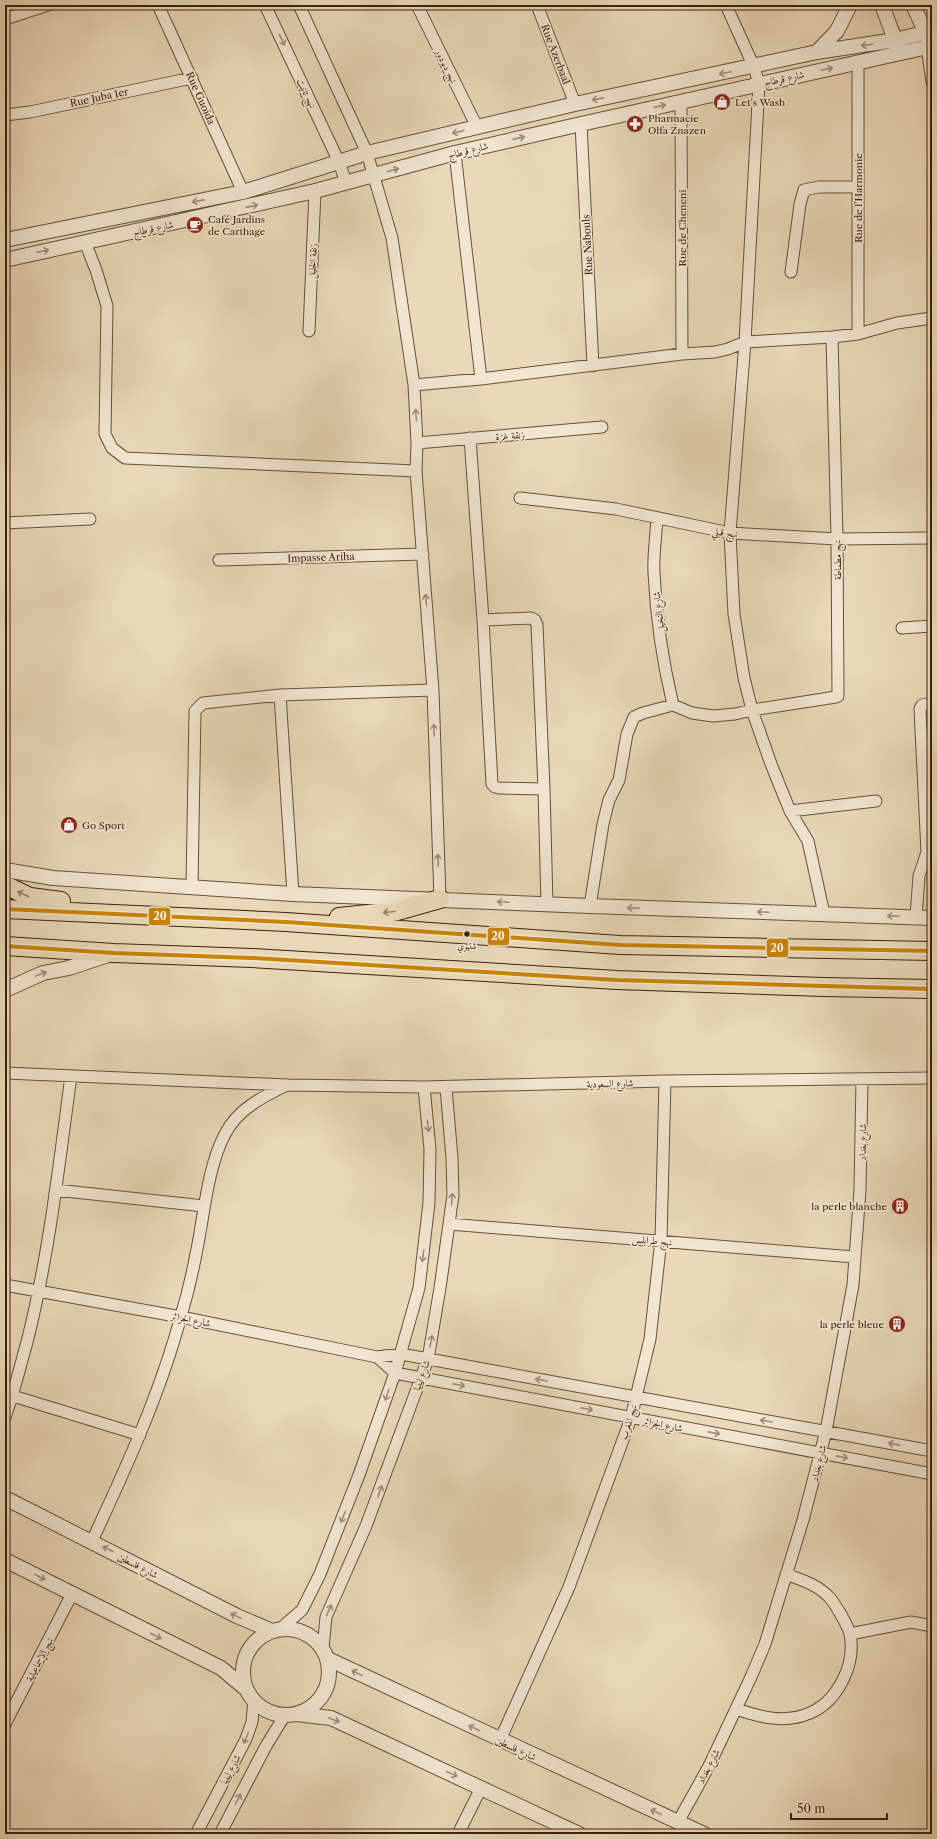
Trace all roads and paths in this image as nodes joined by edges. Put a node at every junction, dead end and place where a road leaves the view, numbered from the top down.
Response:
1 (48, 5) edge
2 (158, 5) edge
3 (265, 5) edge
4 (299, 5) edge
5 (417, 5) edge
6 (537, 5) edge
7 (726, 5) edge
8 (850, 5) edge
9 (882, 5) edge
10 (913, 5) edge
11 (5, 19) edge
12 (929, 32) edge
13 (898, 47) junction
14 (930, 47) edge
15 (817, 52) junction
16 (858, 62) junction
17 (754, 67) junction
18 (192, 78) junction
19 (932, 82) edge
20 (759, 84) junction
21 (681, 101) junction
22 (575, 104) junction
23 (5, 115) edge
24 (581, 124) junction
25 (478, 127) junction
26 (367, 153) junction
27 (455, 153) junction
28 (339, 162) junction
29 (374, 175) junction
30 (346, 183) junction
31 (858, 187) junction
32 (315, 191) junction
33 (243, 192) junction
34 (5, 240) edge
35 (85, 242) junction
36 (5, 260) edge
37 (791, 272) dead end
38 (932, 318) edge
39 (309, 331) dead end
40 (858, 334) junction
41 (832, 337) junction
42 (745, 342) junction
43 (682, 354) junction
44 (593, 366) junction
45 (481, 379) junction
46 (414, 385) junction
47 (602, 427) dead end
48 (470, 438) junction
49 (417, 443) junction
50 (416, 471) junction
51 (520, 498) dead end
52 (658, 518) junction
53 (90, 519) dead end
54 (5, 523) edge
55 (730, 534) junction
56 (932, 538) edge
57 (837, 539) junction
58 (422, 554) junction
59 (219, 560) dead end
60 (483, 620) junction
61 (932, 626) edge
62 (902, 628) dead end
63 (433, 690) junction
64 (280, 695) junction
65 (932, 703) edge
66 (674, 705) junction
67 (752, 710) junction
68 (544, 789) junction
69 (876, 801) dead end
70 (790, 811) junction
71 (5, 870) edge
72 (5, 885) edge
73 (192, 887) junction
74 (293, 894) junction
75 (440, 899) junction
76 (547, 904) junction
77 (590, 906) junction
78 (5, 909) edge
79 (824, 914) junction
80 (186, 917) junction
81 (916, 917) junction
82 (932, 918) edge
83 (286, 922) junction
84 (5, 946) edge
85 (932, 951) edge
86 (114, 953) junction
87 (932, 989) edge
88 (5, 990) edge
89 (5, 1073) edge
90 (72, 1076) junction
91 (932, 1078) edge
92 (862, 1079) junction
93 (665, 1081) junction
94 (288, 1085) junction
95 (424, 1088) junction
96 (446, 1088) junction
97 (56, 1190) junction
98 (204, 1206) junction
99 (449, 1224) junction
100 (661, 1240) junction
101 (854, 1257) junction
102 (5, 1285) edge
103 (40, 1291) junction
104 (181, 1316) junction
105 (401, 1354) junction
106 (377, 1357) junction
107 (428, 1359) junction
108 (395, 1373) junction
109 (420, 1378) junction
110 (13, 1396) junction
111 (635, 1397) junction
112 (5, 1418) edge
113 (631, 1418) junction
114 (826, 1431) junction
115 (140, 1435) junction
116 (932, 1451) edge
117 (821, 1453) junction
118 (932, 1474) edge
119 (5, 1498) edge
120 (92, 1541) junction
121 (5, 1560) edge
122 (786, 1574) junction
123 (72, 1594) junction
124 (932, 1626) edge
125 (276, 1630) junction
126 (850, 1634) junction
127 (325, 1654) junction
128 (250, 1694) junction
129 (9, 1707) edge
130 (736, 1709) junction
131 (290, 1715) junction
132 (5, 1724) edge
133 (500, 1740) junction
134 (481, 1788) junction
135 (678, 1822) junction
136 (196, 1834) edge
137 (220, 1834) edge
138 (458, 1834) edge
139 (580, 1834) edge
140 (704, 1834) edge

1 - 11 street
2 - 18 street, Rue Guoida
3 -> 28 street, نهج تانيت
4 - 26 street
5 - 25 street, نهج ديودور
6 - 22 street, Rue Azerbaal
7 - 17 street
8 - 15 street
9 - 13 street
10 - 12 street
12 - 13 street, شارع قرطاج
12 - 14 street
13 - 14 street, شارع قرطاج
13 -> 15 street, شارع قرطاج
13 - 16 street, شارع قرطاج
14 - 19 street
15 - 17 street, شارع قرطاج
20 -> 16 street, شارع قرطاج
16 - 31 street, Rue de l'Harmonie
17 - 20 street
17 -> 22 street, شارع قرطاج
18 - 23 street, Rue Juba 1er
18 - 33 street, Rue Guoida
20 - 21 street, شارع قرطاج
20 - 42 street
24 -> 21 street, شارع قرطاج
21 - 43 street, Rue de Cheneni
22 - 25 street, شارع قرطاج
27 -> 24 street, شارع قرطاج
24 - 44 street, Rue Nabouls
25 -> 26 street, شارع قرطاج
26 - 28 street, شارع قرطاج
26 - 29 street
29 -> 27 street, شارع قرطاج
27 - 45 street
28 - 30 street, نهج تانيت
28 - 33 street, شارع قرطاج
29 - 30 street, شارع قرطاج
29 - 46 street
30 - 32 street, شارع قرطاج
31 - 37 street
31 - 40 street, Rue de l'Harmonie
35 -> 32 street, شارع قرطاج
32 - 39 street, زنقة الخليل
33 -> 34 street, شارع قرطاج
36 -> 35 street, شارع قرطاج
35 - 50 street
38 - 40 street
40 - 41 street
41 - 42 street
41 - 57 street, نهج مطماطة
42 - 43 street
42 - 55 street
43 - 44 street
44 - 45 street
45 - 46 street
49 -> 46 street
47 - 48 street, زنقة غزة
48 - 49 street, زنقة غزة
48 - 60 street
49 - 50 street
50 - 58 street
51 - 52 street, نهج قبلي
52 - 55 street, نهج قبلي
52 - 66 street, شارع النخيل
53 - 54 street
55 - 57 street, نهج قبلي
55 - 67 street
56 - 57 street, نهج قبلي
57 - 67 street, نهج مطماطة
58 - 59 street, Impasse Ariha
63 -> 58 street
60 - 68 street
60 - 68 street
61 - 62 street
63 - 64 street
75 -> 63 street
64 - 73 street
64 - 74 street
65 - 81 street
66 - 67 street
66 - 77 street
67 - 70 street
68 - 76 street
69 - 70 street
70 - 79 street
71 - 73 street
80 -> 72 highway
73 - 74 street
74 - 75 street
76 -> 75 street
75 -> 83 highway
76 - 77 street
79 -> 77 street
78 - 80 highway
81 -> 79 street
80 - 83 highway
81 - 82 street
83 - 85 highway
84 - 86 highway
86 - 87 highway
88 -> 86 street
89 - 90 street, شارع السعودية
90 - 94 street, شارع السعودية
90 - 97 street
91 - 92 street, شارع السعودية
92 - 93 street, شارع السعودية
92 - 101 street, شارع بغداد
93 - 96 street, شارع السعودية
93 - 100 street, نهج المغرب
94 - 95 street, شارع السعودية
94 - 98 street
95 - 96 street, شارع السعودية
95 -> 105 street
99 -> 96 street, شارع ليبيا
97 - 98 street
97 - 103 street
98 - 104 street
99 - 100 street, نهج طرابلس
107 -> 99 street, شارع ليبيا
100 - 101 street, نهج طرابلس
100 - 111 street, نهج المغرب
101 - 114 street, شارع بغداد
102 - 103 street, شارع الجزائر
103 - 104 street, شارع الجزائر
103 - 110 street
104 - 106 street, شارع الجزائر
104 - 115 street
105 - 106 street, شارع الجزائر
105 - 107 street, شارع الجزائر
105 - 108 street
106 - 108 street, شارع الجزائر
107 - 109 street, شارع ليبيا
111 -> 107 street, شارع الجزائر
108 - 109 street, شارع الجزائر
108 -> 125 street
109 -> 113 street, شارع الجزائر
127 -> 109 street, شارع ليبيا
110 - 112 street
110 - 115 street
111 - 113 street, نهج المغرب
114 -> 111 street, شارع الجزائر
113 -> 117 street, شارع الجزائر
113 - 133 street, نهج المغرب
116 -> 114 street, شارع الجزائر
114 - 117 street, شارع بغداد
115 - 120 street
117 -> 118 street, شارع الجزائر
117 - 122 street, شارع بغداد
119 - 120 street, شارع فلسطين
125 -> 120 street, شارع فلسطين
121 -> 123 street
122 - 126 street
122 - 130 street, شارع بغداد
123 -> 128 street
123 - 129 street, نهج الإسماعيلية
124 - 126 street
125 - 127 street
125 - 128 street
126 - 130 street
127 - 131 street
133 -> 127 street, شارع فلسطين
128 - 131 street
128 -> 136 street, شارع ليبيا
129 - 132 street, نهج الإسماعيلية
130 - 135 street, شارع بغداد
131 -> 134 street
137 -> 131 street
135 -> 133 street, شارع فلسطين
134 - 138 street
134 - 139 street
135 - 140 street, شارع فلسطين

